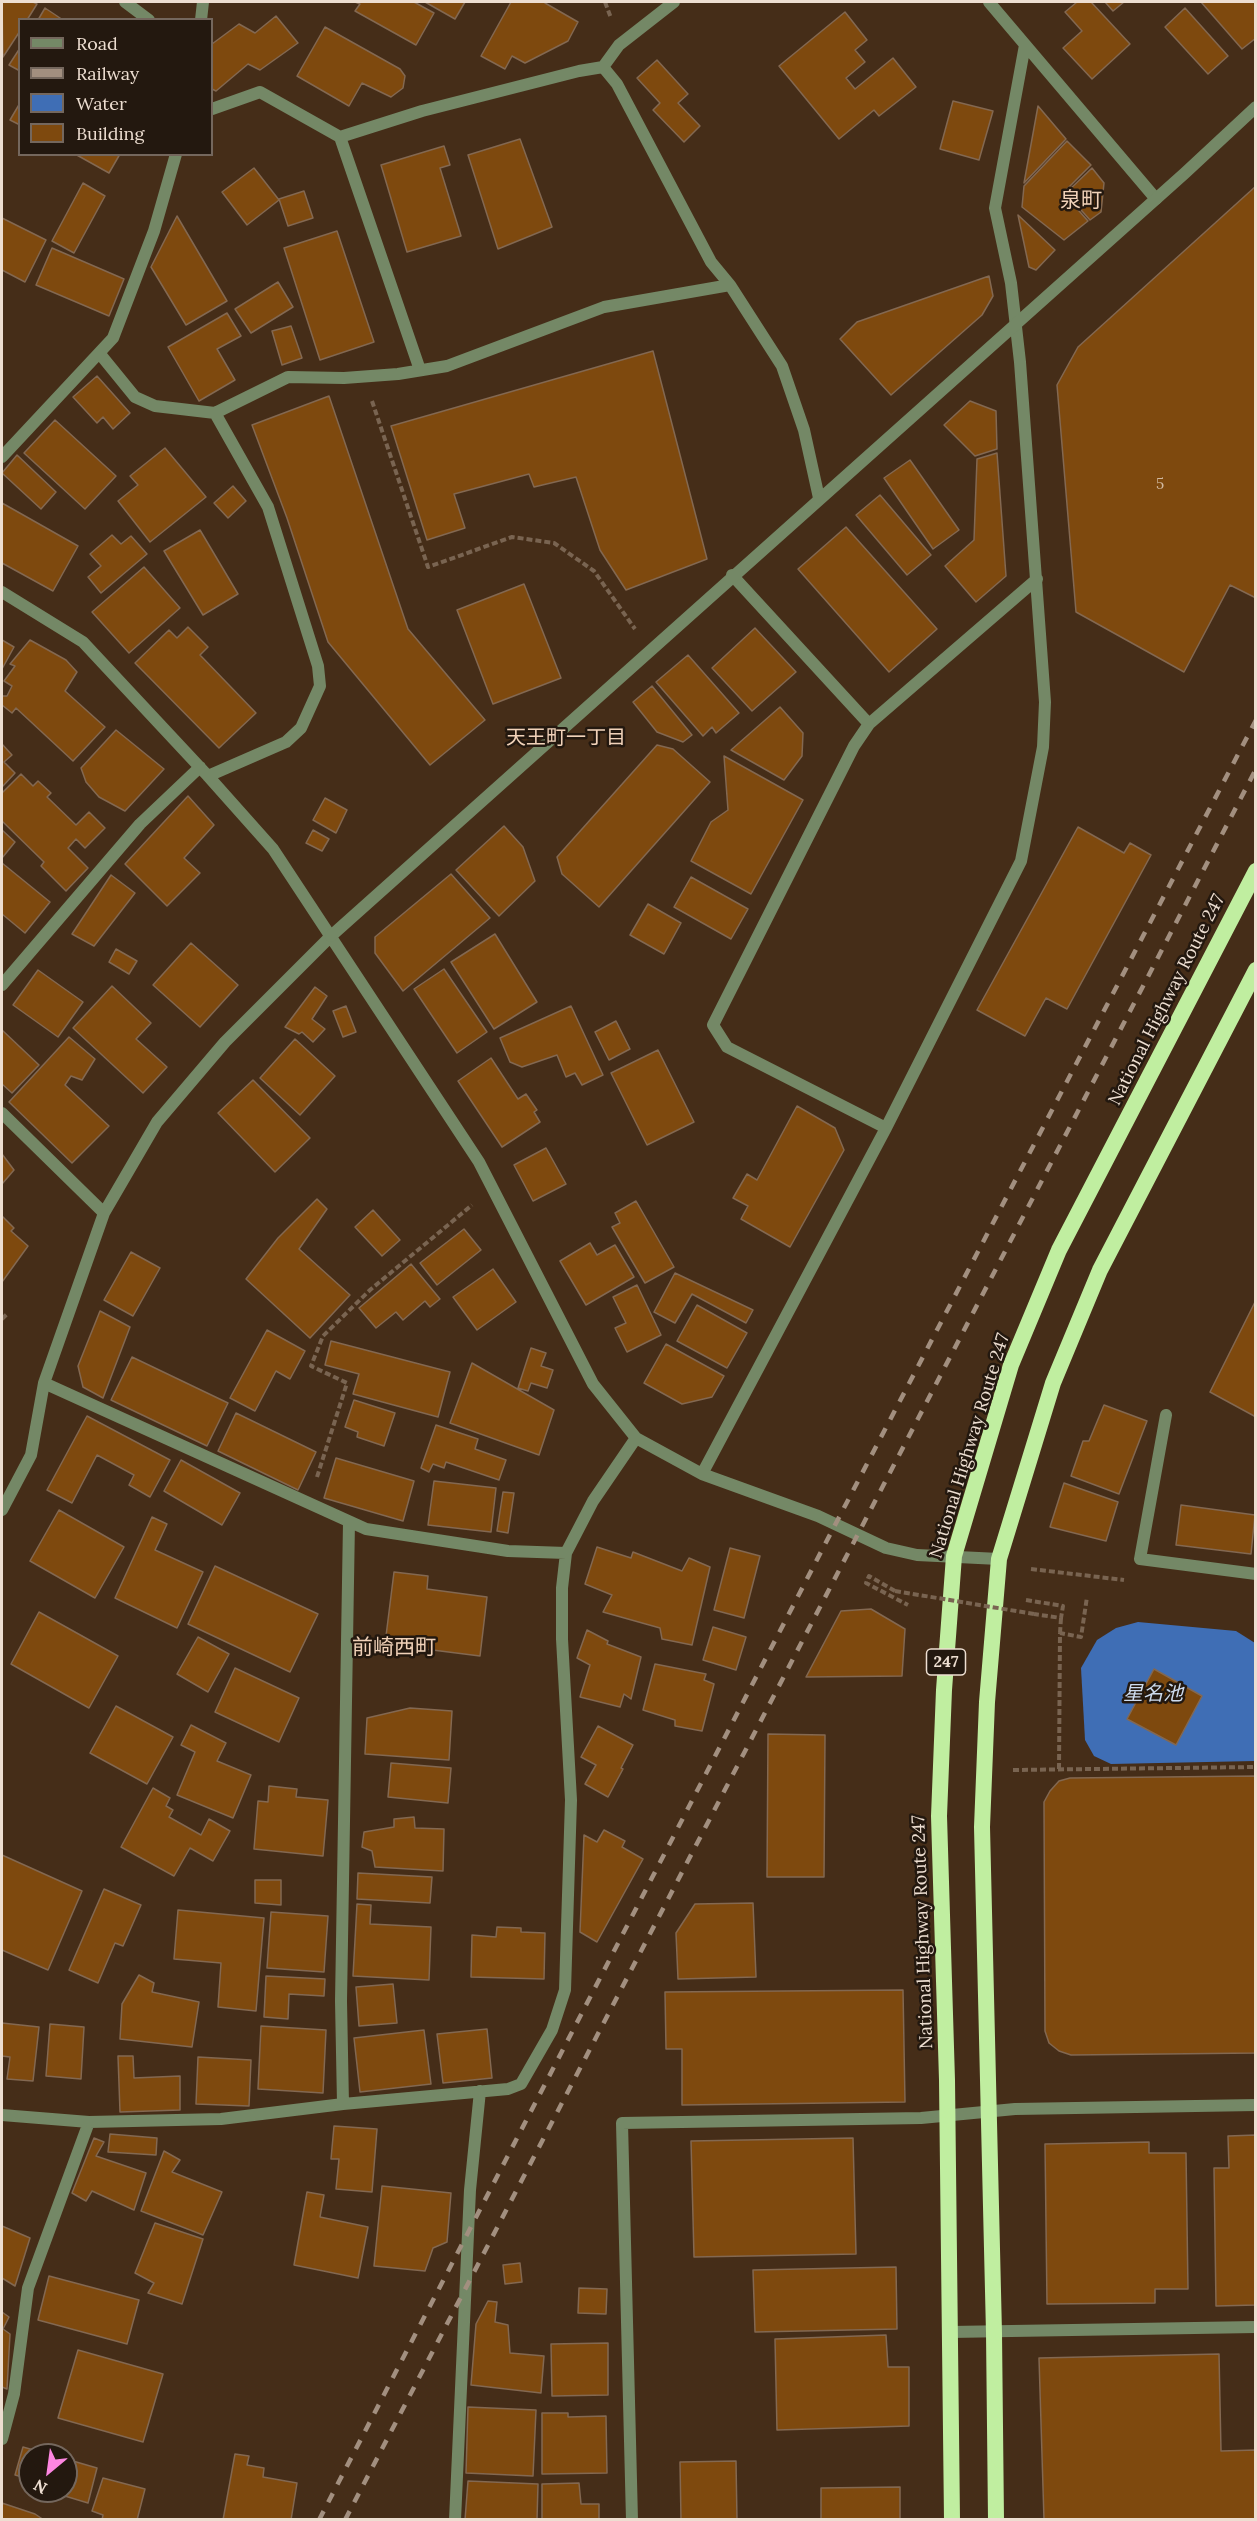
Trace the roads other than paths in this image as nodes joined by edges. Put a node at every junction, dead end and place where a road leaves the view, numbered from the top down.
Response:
1 (125, 2) edge
2 (203, 2) edge
3 (674, 2) edge
4 (989, 2) edge
5 (146, 18) edge
6 (201, 18) edge
7 (1025, 45) junction
8 (603, 67) junction
9 (1256, 107) edge
10 (213, 109) edge
11 (340, 137) junction
12 (175, 156) edge
13 (1156, 199) junction
14 (730, 285) junction
15 (1016, 322) junction
16 (100, 354) junction
17 (420, 370) junction
18 (214, 413) junction
19 (2, 457) edge
20 (819, 498) junction
21 (732, 575) junction
22 (1037, 579) junction
23 (2, 592) edge
24 (869, 724) junction
25 (204, 771) junction
26 (1256, 870) edge
27 (331, 936) junction
28 (1256, 970) edge
29 (2, 985) edge
30 (2, 1113) edge
31 (886, 1128) junction
32 (105, 1213) junction
33 (44, 1383) junction
34 (1166, 1415) dead end
35 (636, 1438) junction
36 (702, 1474) junction
37 (2, 1510) edge
38 (349, 1522) junction
39 (566, 1553) junction
40 (954, 1556) junction
41 (999, 1559) junction
42 (1256, 1575) edge
43 (480, 2091) junction
44 (344, 2104) junction
45 (1256, 2105) edge
46 (988, 2112) junction
47 (2, 2115) edge
48 (946, 2115) junction
49 (89, 2122) junction
50 (1256, 2327) edge
51 (950, 2332) junction
52 (994, 2333) junction
53 (2, 2439) edge
54 (454, 2520) edge
55 (632, 2520) edge
56 (952, 2520) edge
57 (996, 2520) edge

1 - 5 street
2 - 6 street
3 - 8 street
4 - 7 street
7 - 13 street
7 - 15 street
8 - 11 street
8 - 14 street
9 - 13 street
10 - 11 street
11 - 17 street
12 - 16 street
13 - 15 street
14 - 17 street
14 - 20 street
15 - 20 street
15 - 22 street
16 - 18 street
16 - 19 street
17 - 18 street
18 - 25 street
20 - 21 street
21 - 24 street
21 - 27 street
22 - 24 street
22 - 31 street
23 - 25 street
24 - 31 street
25 - 27 street
25 - 29 street
26 - 40 highway, National Highway Route 247 / 247
27 - 32 street
27 - 35 street
28 - 41 highway, 247
30 - 32 street
31 - 36 street
32 - 33 street
33 - 37 street
33 - 38 street
34 - 42 street
35 - 36 street
35 - 39 street
36 - 40 street
38 - 39 street
38 - 44 street
39 - 43 street
40 - 41 street
40 - 48 highway, National Highway Route 247 / 247
41 - 46 highway, 247
43 - 44 street
43 - 54 street
44 - 49 street
45 - 46 street
46 - 48 street
46 - 52 highway, 247
47 - 49 street
48 - 51 highway, National Highway Route 247 / 247
48 - 55 street
49 - 53 street
50 - 52 street
51 - 52 street
51 - 56 highway, National Highway Route 247 / 247
52 - 57 highway, 247

